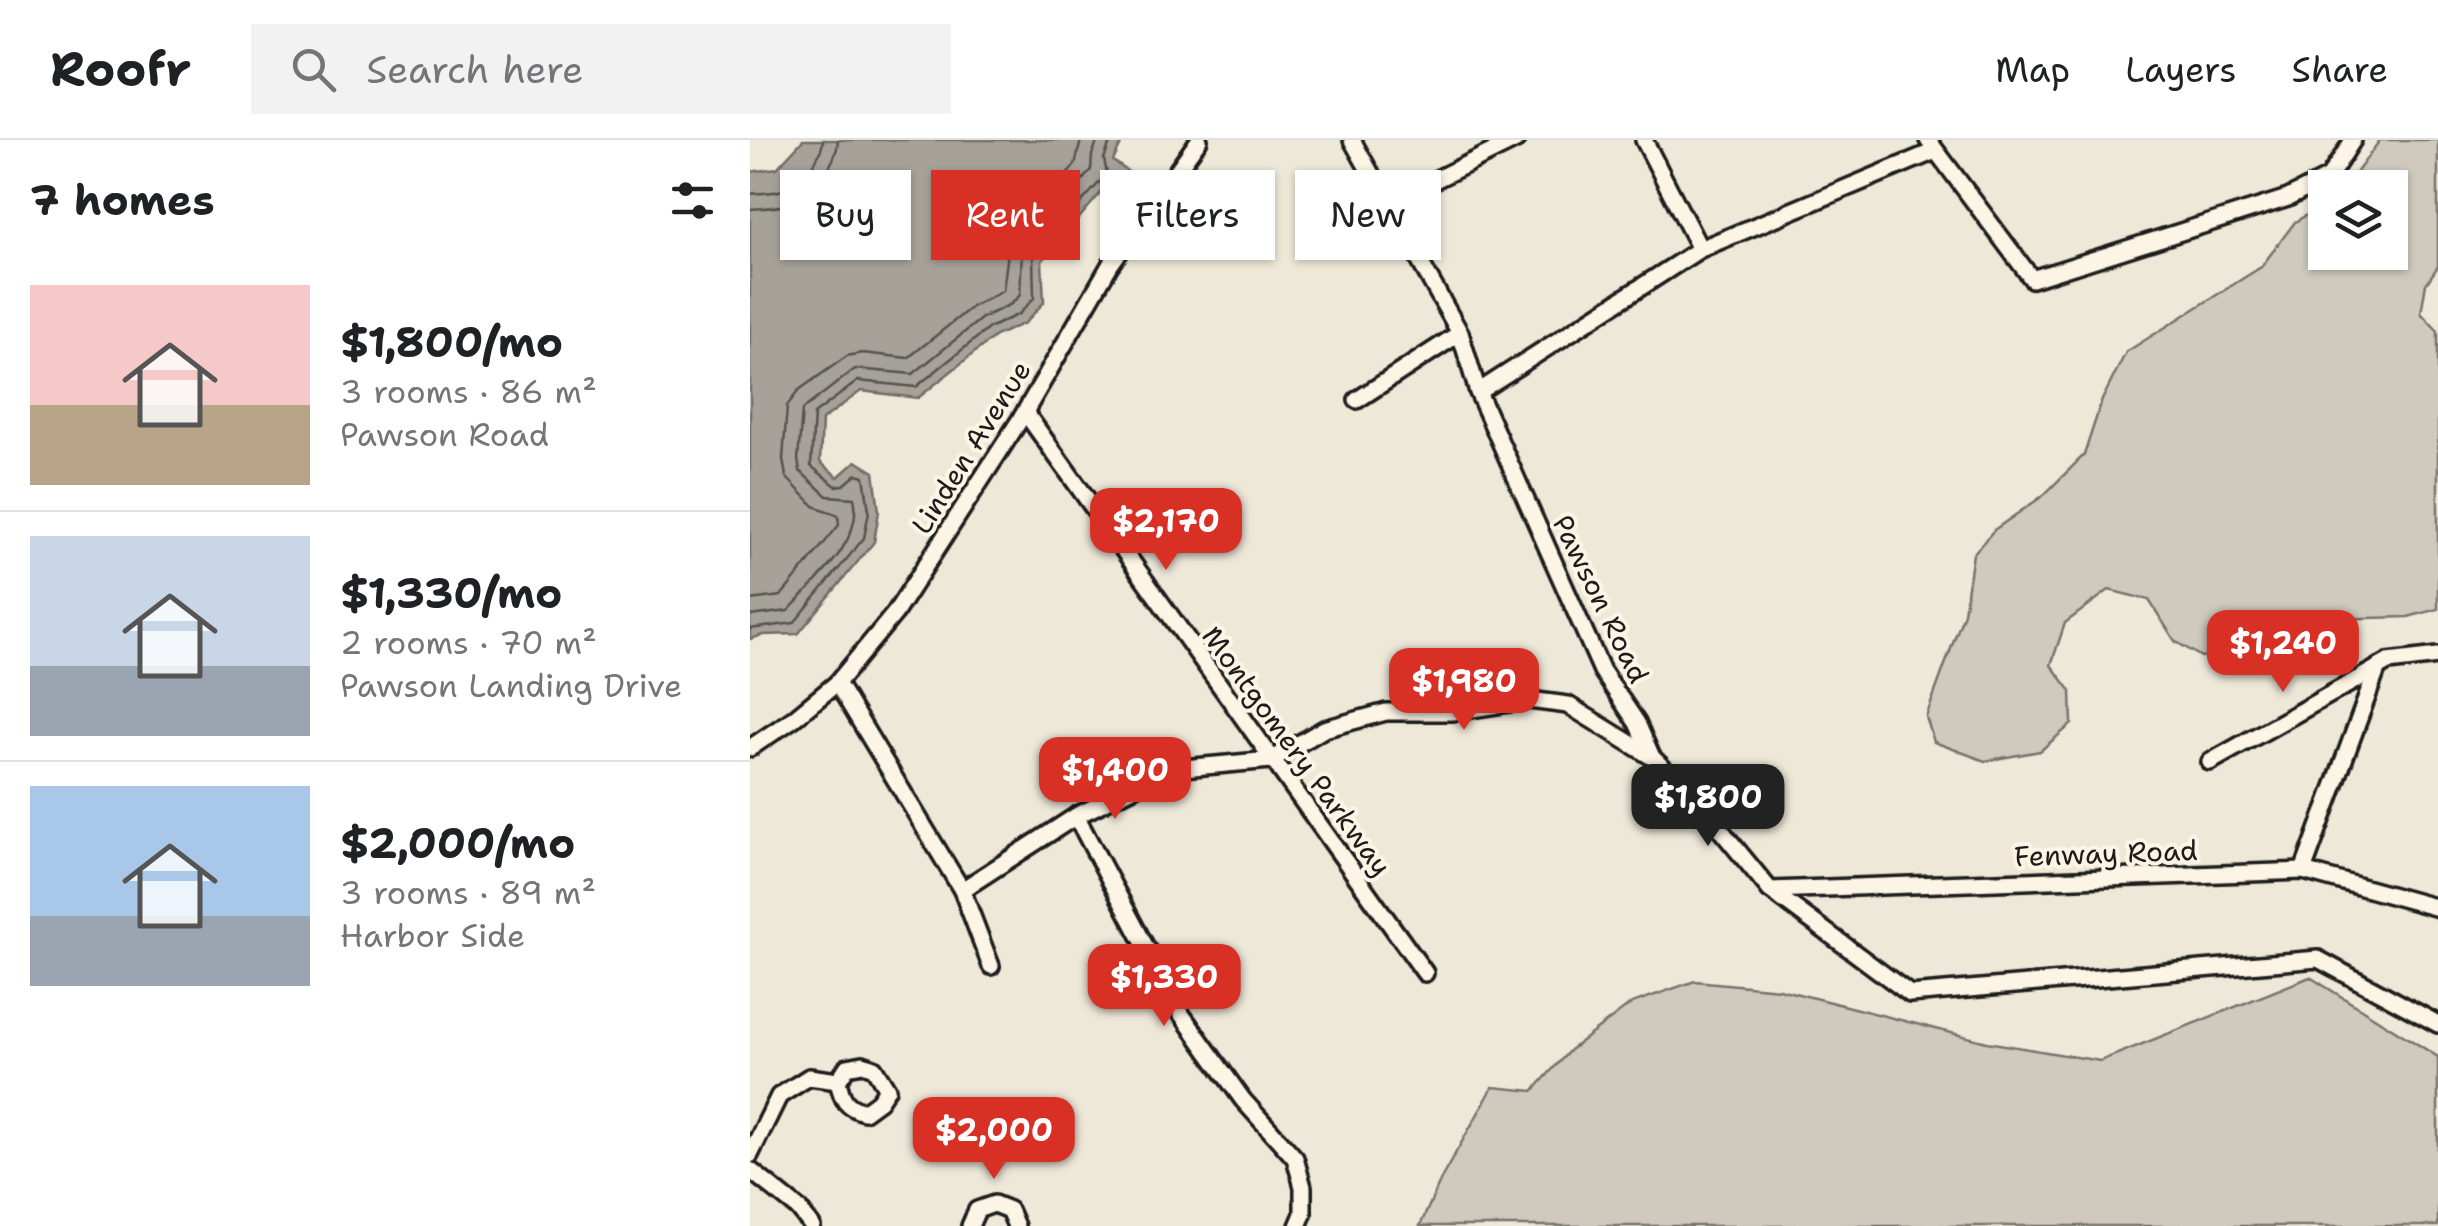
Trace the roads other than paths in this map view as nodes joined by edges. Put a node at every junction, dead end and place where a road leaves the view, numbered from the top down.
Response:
1 (1199, 140) edge
2 (1352, 140) edge
3 (1516, 140) edge
4 (1644, 140) edge
5 (2353, 140) edge
6 (1932, 145) edge
7 (1369, 170) edge
8 (1441, 177) edge
9 (1700, 249) junction
10 (1420, 260) edge
11 (1460, 333) junction
12 (1478, 392) junction
13 (1357, 400) dead end
14 (1025, 412) junction
15 (2438, 656) edge
16 (2378, 667) junction
17 (837, 683) junction
18 (750, 748) edge
19 (1652, 756) junction
20 (1271, 760) junction
21 (2210, 762) dead end
22 (1076, 816) junction
23 (2303, 871) junction
24 (962, 890) junction
25 (1770, 890) junction
26 (2438, 908) edge
27 (991, 966) dead end
28 (1425, 973) dead end
29 (2438, 1024) edge
30 (838, 1081) dead end
31 (750, 1155) edge
32 (750, 1170) edge
33 (812, 1226) edge
34 (970, 1226) edge
35 (1016, 1226) edge
36 (1298, 1226) edge

1 - 14 street, Linden Avenue
2 - 7 street, Pawson Road
3 - 8 street
4 - 9 street
5 - 6 street
6 - 9 street
9 - 12 street
10 - 11 street, Pawson Road
11 - 12 street, Pawson Road
11 - 13 street
12 - 19 street, Pawson Road
14 - 17 street, Linden Avenue
14 - 20 street, Montgomery Parkway
15 - 16 street
16 - 21 street
16 - 23 street
17 - 18 street, Linden Avenue
17 - 24 street
19 - 20 street
19 - 25 street, Pawson Road
20 - 22 street
20 - 28 street, Montgomery Parkway
22 - 24 street
22 - 36 street
23 - 25 street, Fenway Road
23 - 26 street, Fenway Road
24 - 27 street
25 - 29 street, Pawson Road
30 - 31 street
32 - 33 street
34 - 35 street

